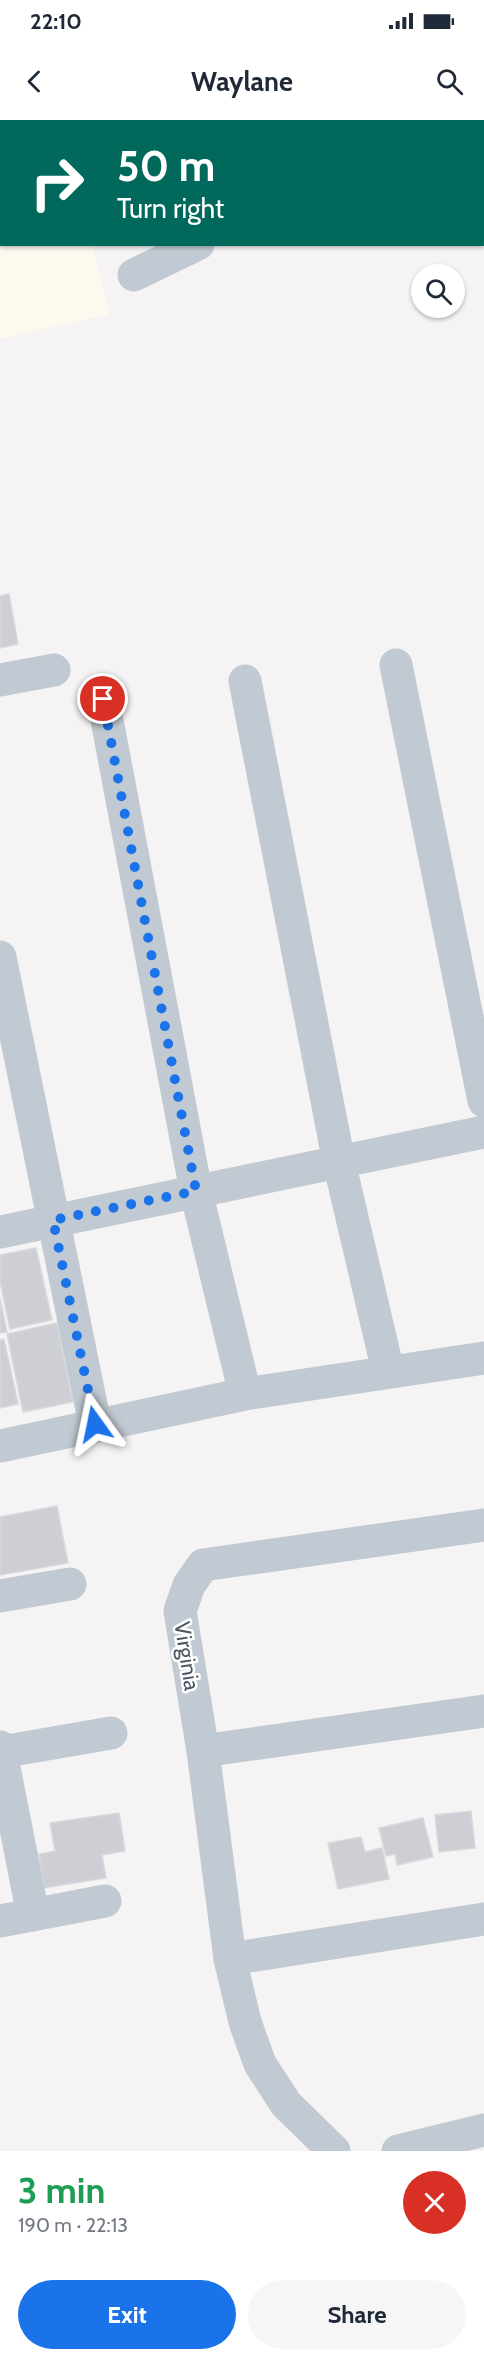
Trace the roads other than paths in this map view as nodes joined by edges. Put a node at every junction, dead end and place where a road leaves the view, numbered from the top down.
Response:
1 (194, 246) edge
2 (134, 275) dead end
3 (396, 665) dead end
4 (54, 670) dead end
5 (0, 680) edge
6 (245, 681) dead end
7 (103, 699) dead end
8 (0, 957) edge
9 (484, 1101) edge
10 (484, 1132) edge
11 (339, 1162) junction
12 (196, 1191) junction
13 (53, 1220) junction
14 (0, 1232) edge
15 (484, 1358) edge
16 (388, 1371) junction
17 (244, 1394) junction
18 (95, 1424) junction
19 (0, 1446) edge
20 (484, 1526) edge
21 (70, 1584) dead end
22 (0, 1596) edge
23 (484, 1711) edge
24 (111, 1733) dead end
25 (203, 1751) junction
26 (2, 1759) edge
27 (105, 1901) dead end
28 (33, 1915) junction
29 (484, 1919) edge
30 (0, 1921) edge
31 (230, 1959) junction
32 (484, 2130) edge
33 (334, 2151) edge
34 (398, 2151) edge

1 - 2 street
3 - 9 street
4 - 5 street
6 - 11 street
7 - 12 street
8 - 13 street
10 - 11 street
11 - 12 street
11 - 16 street
12 - 13 street
12 - 17 street
13 - 14 street
13 - 18 street
15 - 16 street
16 - 17 street
17 - 18 street
18 - 19 street
20 - 25 street, Virginia
21 - 22 street
23 - 25 street
24 - 26 street
25 - 31 street
26 - 28 street
27 - 28 street
28 - 30 street
29 - 31 street
31 - 33 street
32 - 34 street

